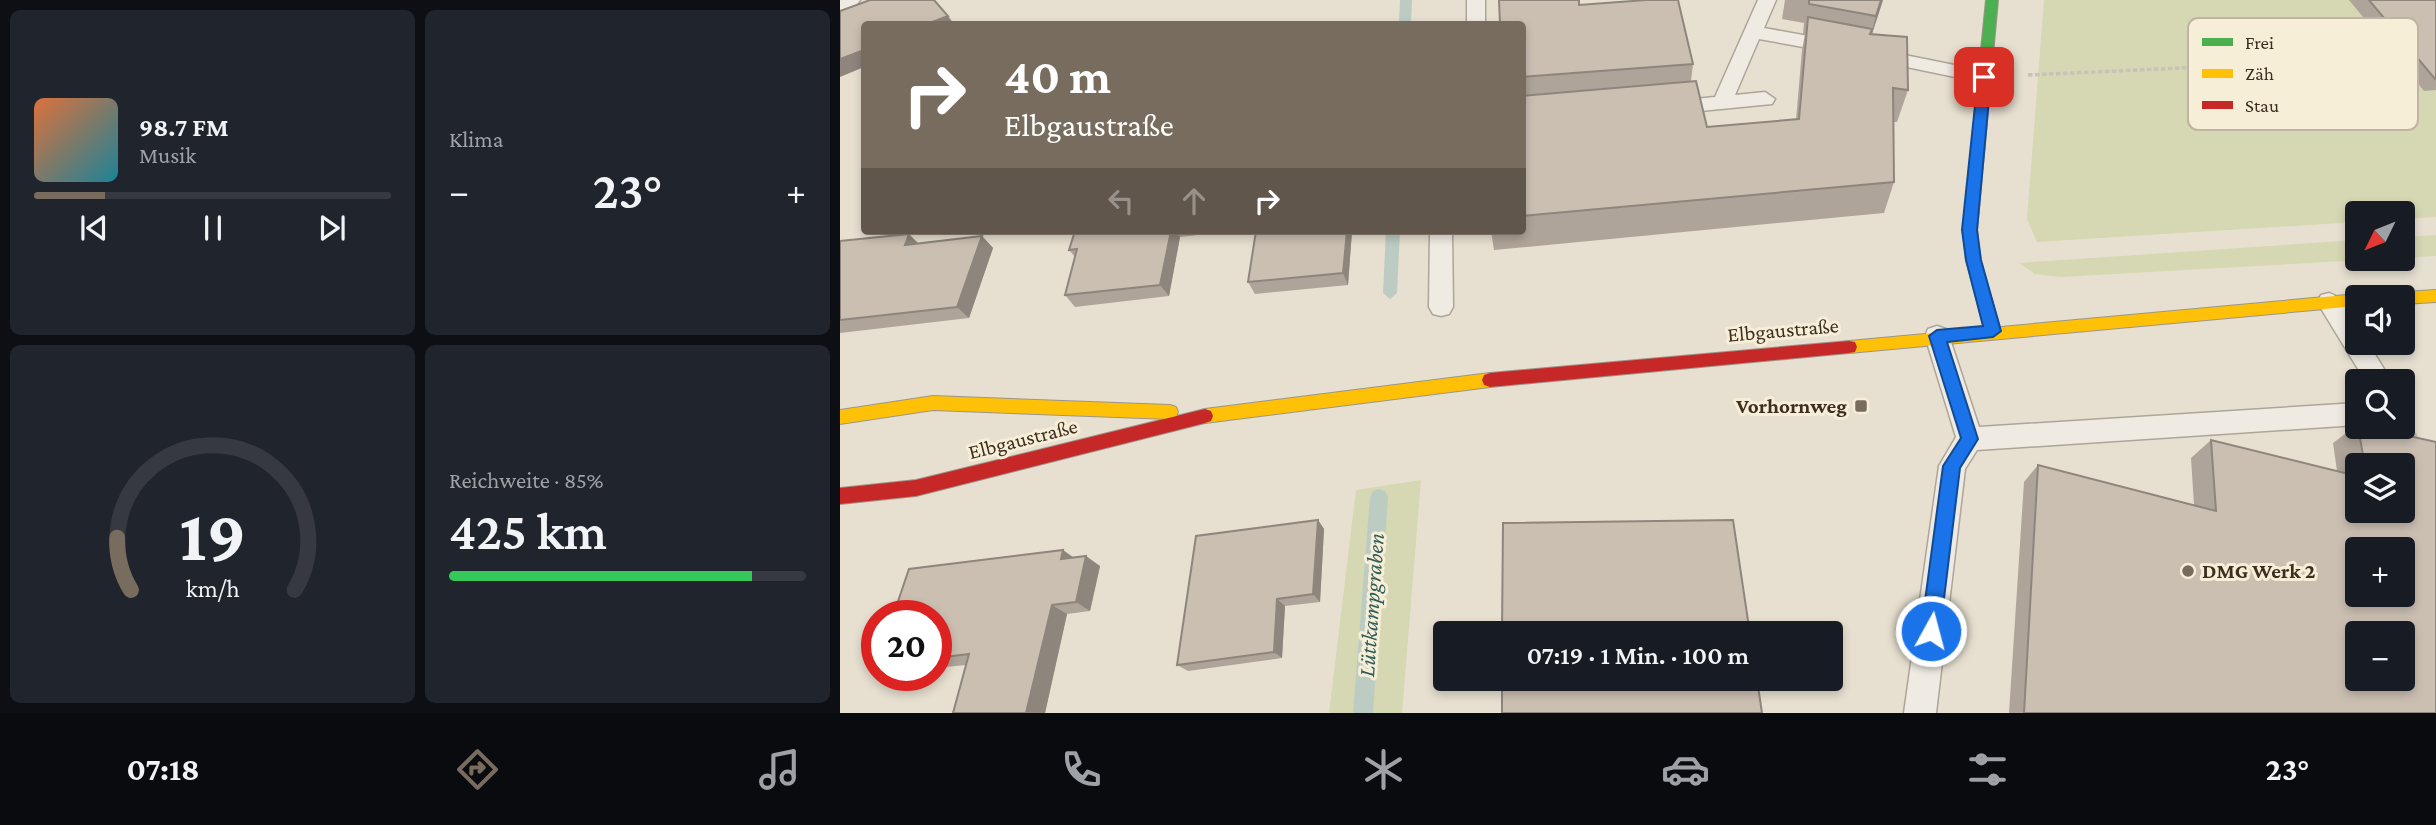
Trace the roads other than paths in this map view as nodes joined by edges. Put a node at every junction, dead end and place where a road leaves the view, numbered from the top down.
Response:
1 (846, 0) edge
2 (1476, 0) edge
3 (1767, 0) edge
4 (1992, 0) edge
5 (840, 2) edge
6 (1476, 21) edge
7 (1751, 32) junction
8 (1984, 77) junction
9 (1765, 99) dead end
10 (1722, 102) junction
11 (1656, 108) edge
12 (1441, 235) edge
13 (2436, 296) edge
14 (2415, 297) edge
15 (2345, 301) edge
16 (2329, 302) junction
17 (1441, 307) dead end
18 (1993, 331) junction
19 (1937, 336) junction
20 (2372, 369) edge
21 (1214, 413) junction
22 (2345, 415) edge
23 (840, 417) edge
24 (1970, 439) junction
25 (840, 496) edge
26 (1920, 713) edge

1 - 5 street
2 - 6 lane
3 - 7 lane
4 - 8 main road
7 - 8 lane
7 - 10 lane
8 - 18 main road
9 - 10 lane
10 - 11 lane
12 - 17 lane
13 - 14 main road
15 - 16 main road, Elbgaustraße
16 - 18 main road, Elbgaustraße
16 - 20 lane
18 - 19 main road, Elbgaustraße
19 - 21 main road, Elbgaustraße
19 - 24 lane
21 - 23 main road, Elbgaustraße
21 - 25 main road, Elbgaustraße
22 - 24 lane
24 - 26 lane

